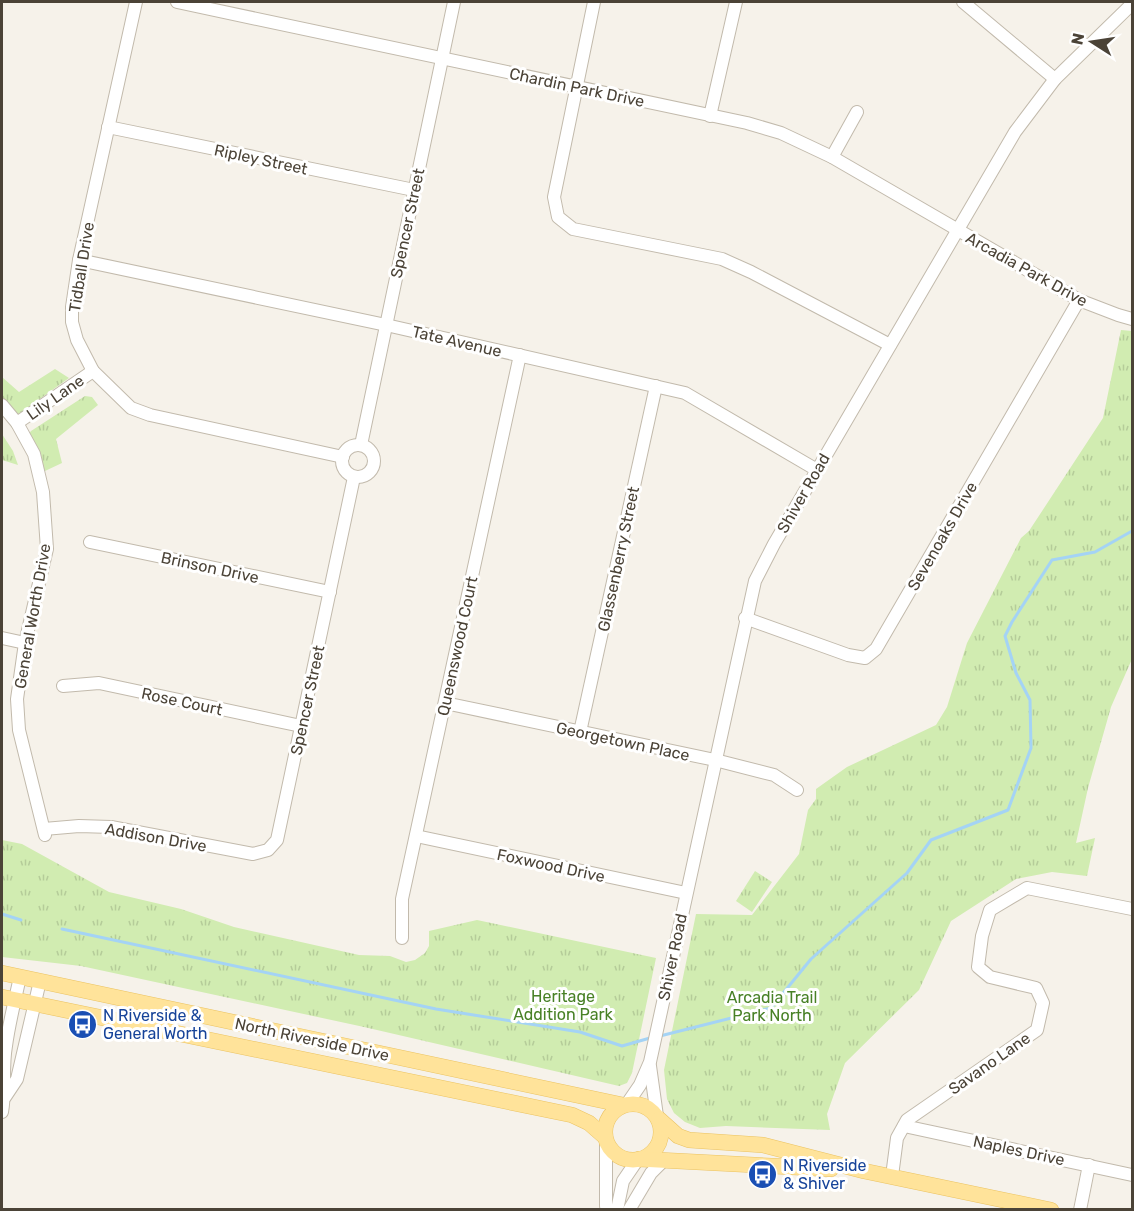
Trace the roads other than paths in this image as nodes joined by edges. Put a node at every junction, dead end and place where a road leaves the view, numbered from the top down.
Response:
1 (136, 2) edge
2 (177, 2) edge
3 (454, 2) edge
4 (594, 2) edge
5 (736, 2) edge
6 (963, 2) edge
7 (1132, 4) edge
8 (442, 58) junction
9 (1055, 79) junction
10 (576, 87) junction
11 (857, 112) dead end
12 (710, 116) junction
13 (108, 127) junction
14 (832, 157) junction
15 (414, 190) junction
16 (957, 230) junction
17 (79, 260) junction
18 (1079, 300) junction
19 (1132, 319) edge
20 (386, 325) junction
21 (890, 345) junction
22 (520, 355) junction
23 (93, 371) junction
24 (656, 386) junction
25 (2, 405) edge
26 (17, 423) junction
27 (361, 445) junction
28 (343, 457) junction
29 (817, 470) junction
30 (354, 477) junction
31 (90, 542) dead end
32 (330, 592) junction
33 (745, 618) junction
34 (2, 638) edge
35 (25, 643) junction
36 (63, 686) dead end
37 (445, 703) junction
38 (301, 726) junction
39 (580, 732) junction
40 (715, 760) junction
41 (797, 790) dead end
42 (44, 832) joint
43 (416, 836) junction
44 (268, 850) joint
45 (686, 893) junction
46 (1132, 909) edge
47 (402, 938) dead end
48 (2, 973) edge
49 (20, 977) junction
50 (40, 981) junction
51 (8, 998) edge
52 (34, 1004) junction
53 (650, 1062) junction
54 (5, 1097) junction
55 (625, 1105) junction
56 (2, 1112) edge
57 (658, 1118) junction
58 (904, 1126) junction
59 (606, 1139) junction
60 (638, 1159) junction
61 (664, 1160) junction
62 (1089, 1165) junction
63 (864, 1170) junction
64 (1132, 1175) edge
65 (892, 1176) junction
66 (608, 1209) edge
67 (617, 1209) edge
68 (629, 1209) edge
69 (1051, 1209) edge
70 (1080, 1209) edge

1 - 13 street, Tidball Drive
2 - 8 street, Chardin Park Drive
3 - 8 street, Spencer Street
4 - 10 street
5 - 12 street
6 - 9 street
7 - 9 street, Shiver Road
8 - 10 street, Chardin Park Drive
8 - 15 street, Spencer Street
9 - 16 street, Shiver Road
10 - 12 street, Chardin Park Drive
10 - 21 street
11 - 14 street
12 - 14 street, Chardin Park Drive
13 - 15 street, Ripley Street
13 - 17 street, Tidball Drive
14 - 16 street, Chardin Park Drive
15 - 20 street, Spencer Street
16 - 18 street, Arcadia Park Drive
16 - 21 street, Shiver Road
17 - 20 street, Tate Avenue
17 - 23 street, Tidball Drive
18 - 19 street, Arcadia Park Drive
18 - 33 street, Sevenoaks Drive
20 - 22 street, Tate Avenue
20 - 27 street, Spencer Street
21 - 29 street, Shiver Road
22 - 24 street, Tate Avenue
22 - 37 street, Queenswood Court
23 - 26 street, Lily Lane
23 - 28 street, Tidball Drive
24 - 29 street, Tate Avenue
24 - 39 street, Glassenberry Street
25 - 26 street, General Worth Drive
26 - 35 street, General Worth Drive
27 - 28 street
27 - 30 street
28 - 30 street
29 - 33 street, Shiver Road
30 - 32 street, Spencer Street
31 - 32 street, Brinson Drive
32 - 38 street, Spencer Street
33 - 40 street, Shiver Road
34 - 35 street
35 - 42 street, General Worth Drive
36 - 38 street, Rose Court
37 - 39 street, Georgetown Place
37 - 43 street, Queenswood Court
38 - 44 street, Spencer Street
39 - 40 street, Georgetown Place
40 - 41 street, Georgetown Place
40 - 45 street, Shiver Road
42 - 44 street, Addison Drive
43 - 45 street, Foxwood Drive
43 - 47 street, Queenswood Court
45 - 53 street, Shiver Road
46 - 58 street, Savano Lane
48 - 49 main road, North Riverside Drive
49 - 50 main road, North Riverside Drive
49 - 51 street
50 - 52 street
50 - 55 main road, North Riverside Drive
51 - 52 main road, North Riverside Drive
51 - 54 street
52 - 54 street
52 - 59 main road, North Riverside Drive
53 - 55 street, Shiver Road
53 - 57 street, Shiver Road
54 - 56 street
55 - 57 main road
55 - 59 main road
57 - 60 main road
57 - 63 main road
58 - 62 street, Naples Drive
58 - 65 street, Savano Lane
59 - 60 main road
59 - 66 street
60 - 61 main road
60 - 67 street
61 - 63 main road
61 - 68 street
62 - 64 street, Naples Drive
62 - 70 street
63 - 65 main road
65 - 69 main road

